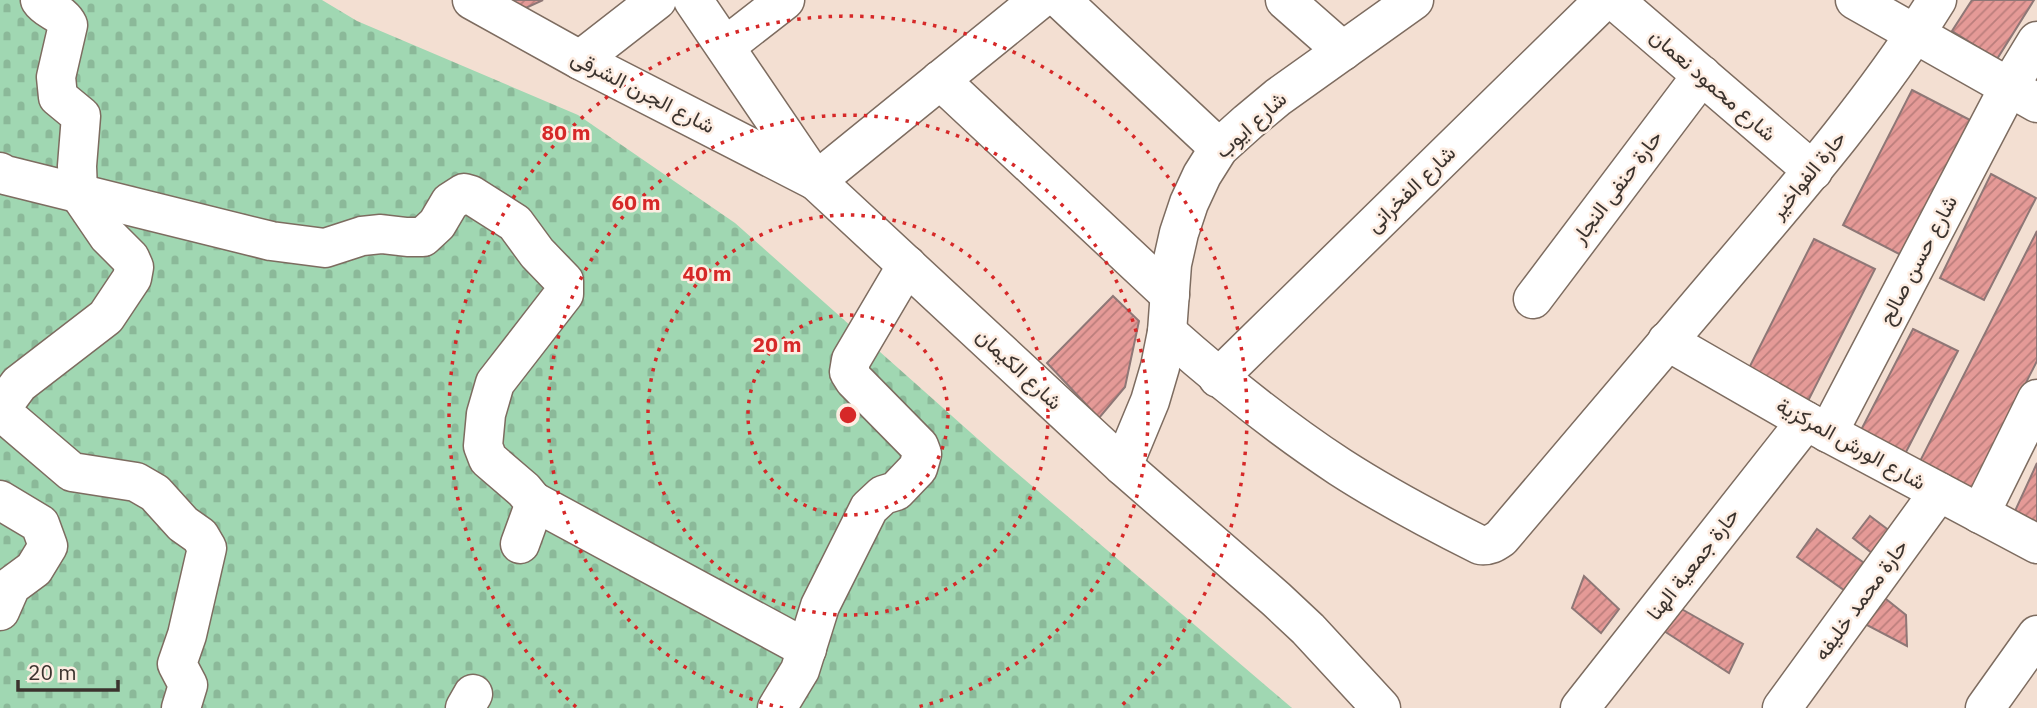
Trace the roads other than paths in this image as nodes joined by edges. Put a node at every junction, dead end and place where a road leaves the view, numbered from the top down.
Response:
1 (40, 0) edge
2 (472, 0) edge
3 (657, 0) edge
4 (693, 0) edge
5 (785, 0) edge
6 (1039, 0) edge
7 (1061, 0) edge
8 (1285, 0) edge
9 (1414, 0) edge
10 (1604, 0) edge
11 (1614, 0) edge
12 (1855, 0) edge
13 (1937, 0) edge
14 (1916, 34) junction
15 (2037, 41) edge
16 (726, 46) junction
17 (1343, 51) junction
18 (580, 60) junction
19 (1702, 75) junction
20 (940, 80) junction
21 (2023, 95) edge
22 (1219, 148) junction
23 (1812, 171) junction
24 (0, 172) edge
25 (816, 181) junction
26 (78, 192) junction
27 (907, 265) junction
28 (1170, 295) junction
29 (1533, 299) dead end
30 (1167, 332) junction
31 (1667, 341) junction
32 (1218, 378) junction
33 (2037, 399) edge
34 (1817, 426) junction
35 (1123, 466) junction
36 (1939, 492) junction
37 (0, 500) edge
38 (533, 501) junction
39 (1980, 514) junction
40 (520, 544) dead end
41 (2037, 544) edge
42 (0, 611) edge
43 (2037, 635) edge
44 (807, 649) junction
45 (181, 708) edge
46 (777, 708) edge
47 (1381, 708) edge
48 (1580, 708) edge
49 (1782, 708) edge
50 (1984, 708) edge

1 - 26 street
2 - 18 street, شارع الجرن الشرقى
3 - 18 street
4 - 16 street, شارع الكيمان
5 - 16 street
6 - 20 street
7 - 22 street
8 - 17 street
9 - 17 street, شارع ايوب
10 - 32 street, شارع الفخرانى
11 - 19 street, شارع محمود نعمان
12 - 14 street
13 - 14 street, حارة الفواخير
14 - 21 street
14 - 23 street, حارة الفواخير
15 - 21 street, شارع حسن صالح
16 - 25 street, شارع الكيمان
17 - 22 street, شارع ايوب
18 - 25 street, شارع الجرن الشرقى
19 - 23 street, شارع محمود نعمان
19 - 29 street, حارة حنفى النجار
20 - 25 street
20 - 28 street
21 - 34 street, شارع حسن صالح
22 - 28 street, شارع ايوب
23 - 31 street, حارة الفواخير
24 - 26 street
25 - 27 street, شارع الكيمان
26 - 38 street
26 - 45 street
27 - 35 street, شارع الكيمان
27 - 44 street
28 - 30 street, شارع ايوب
30 - 32 street
30 - 35 street, شارع ايوب
31 - 32 street, حارة الفواخير
31 - 34 street, شارع الورش المركزية
33 - 39 street
34 - 36 street, شارع الورش المركزية
34 - 48 street, حارة جمعية الهنا
35 - 47 street, شارع الكيمان
36 - 39 street, شارع الورش المركزية
36 - 49 street, حارة محمد خليفه
37 - 42 street
38 - 40 street
38 - 44 street
39 - 41 street, شارع الورش المركزية
43 - 50 street
44 - 46 street

